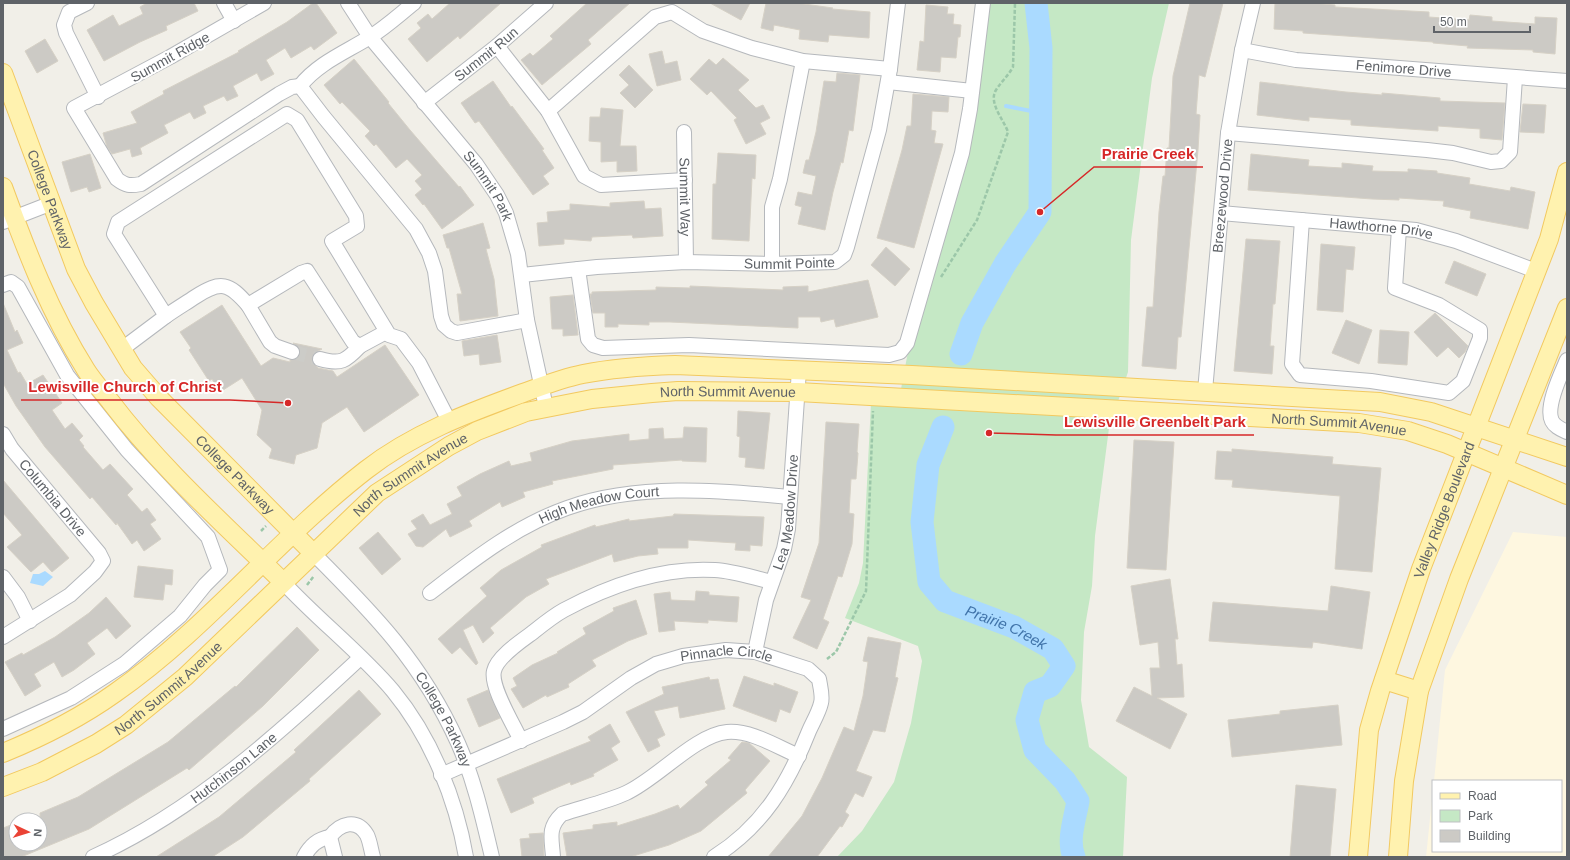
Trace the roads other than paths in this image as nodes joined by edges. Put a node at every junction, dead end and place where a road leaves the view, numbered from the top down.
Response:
1 (87, 3) edge
2 (224, 3) edge
3 (264, 3) edge
4 (348, 3) edge
5 (414, 3) edge
6 (546, 3) edge
7 (898, 3) edge
8 (983, 3) edge
9 (1252, 3) edge
10 (234, 21) junction
11 (370, 37) junction
12 (497, 46) junction
13 (1242, 50) junction
14 (803, 60) junction
15 (3, 73) edge
16 (889, 76) junction
17 (1515, 78) junction
18 (1567, 81) edge
19 (300, 86) junction
20 (972, 92) junction
21 (98, 97) junction
22 (424, 103) junction
23 (548, 111) junction
24 (684, 132) dead end
25 (1228, 133) junction
26 (1566, 179) edge
27 (686, 180) junction
28 (3, 186) edge
29 (52, 203) junction
30 (1221, 213) junction
31 (9, 220) edge
32 (1302, 220) junction
33 (1399, 229) junction
34 (686, 262) junction
35 (772, 264) junction
36 (578, 269) junction
37 (1536, 271) junction
38 (522, 275) junction
39 (3, 285) edge
40 (248, 305) junction
41 (1567, 308) edge
42 (166, 316) junction
43 (527, 320) junction
44 (386, 332) junction
45 (360, 346) junction
46 (122, 349) junction
47 (292, 352) tunnel mouth
48 (320, 359) tunnel mouth
49 (1567, 360) edge
50 (799, 370) junction
51 (542, 387) junction
52 (1205, 391) junction
53 (798, 392) junction
54 (546, 407) junction
55 (449, 421) junction
56 (1476, 427) junction
57 (1567, 432) edge
58 (3, 434) edge
59 (1514, 439) junction
60 (1467, 452) junction
61 (1567, 457) edge
62 (1504, 467) junction
63 (1567, 495) edge
64 (790, 497) junction
65 (293, 534) junction
66 (313, 553) junction
67 (263, 562) junction
68 (3, 577) edge
69 (284, 582) junction
70 (772, 582) junction
71 (430, 593) dead end
72 (30, 621) junction
73 (3, 637) edge
74 (755, 652) junction
75 (360, 658) junction
76 (1384, 680) junction
77 (1419, 692) junction
78 (3, 729) edge
79 (522, 741) junction
80 (3, 753) edge
81 (799, 756) junction
82 (467, 765) junction
83 (442, 775) junction
84 (3, 787) edge
85 (330, 837) junction
86 (93, 857) edge
87 (304, 857) edge
88 (335, 857) edge
89 (373, 857) edge
90 (466, 857) edge
91 (492, 857) edge
92 (553, 857) edge
93 (714, 857) edge
94 (1358, 857) edge
95 (1398, 857) edge

1 - 21 street
2 - 10 street
3 - 10 street, Summit Ridge
4 - 11 street, Summit Park
5 - 11 street
6 - 12 street, Summit Run
7 - 16 street, Summit Pointe
8 - 20 street
9 - 13 street, Breezewood Drive
10 - 21 street, Summit Ridge
11 - 19 street
11 - 22 street, Summit Park
12 - 22 street, Summit Run
12 - 23 street
13 - 17 street, Fenimore Drive
13 - 25 street, Breezewood Drive
14 - 16 street
14 - 23 street
14 - 35 street
15 - 29 main road, College Parkway
16 - 20 street
16 - 35 street, Summit Pointe
17 - 18 street, Fenimore Drive
17 - 25 street
19 - 21 street, Summit Ridge
19 - 43 street
20 - 36 street
22 - 38 street, Summit Park
23 - 27 street
24 - 27 street, Summit Way
25 - 30 street, Breezewood Drive
26 - 37 main road, Valley Ridge Boulevard
27 - 34 street, Summit Way
28 - 31 main road, College Parkway
29 - 31 street
29 - 46 main road, College Parkway
30 - 32 street, Hawthorne Drive
30 - 52 street, Breezewood Drive
31 - 67 main road, College Parkway
32 - 33 street, Hawthorne Drive
32 - 33 street
33 - 37 street, Hawthorne Drive
34 - 35 street, Summit Pointe
34 - 36 street, Summit Pointe
36 - 38 street, Summit Pointe
37 - 56 main road, Valley Ridge Boulevard
38 - 43 street, Summit Park
39 - 78 street
40 - 42 street
40 - 45 street
40 - 47 street
41 - 59 main road
42 - 44 street
42 - 46 street
43 - 51 street, Summit Park
44 - 45 street
44 - 55 street
45 - 48 street
46 - 65 main road, College Parkway
49 - 57 street
50 - 51 main road, North Summit Avenue
50 - 52 main road, North Summit Avenue
50 - 53 street, Lea Meadow Drive
51 - 54 street, Summit Park
51 - 55 main road, North Summit Avenue
52 - 56 main road, North Summit Avenue
53 - 54 main road, North Summit Avenue
53 - 60 main road, North Summit Avenue
53 - 64 street, Lea Meadow Drive
54 - 66 main road, North Summit Avenue
55 - 65 main road, North Summit Avenue
56 - 59 main road, North Summit Avenue
56 - 60 main road, Valley Ridge Boulevard
58 - 72 street, Columbia Drive
59 - 61 main road, North Summit Avenue
59 - 62 main road
60 - 62 main road, North Summit Avenue
60 - 76 main road, Valley Ridge Boulevard
62 - 63 main road, North Summit Avenue
62 - 77 main road
64 - 70 street, Lea Meadow Drive
64 - 71 street, High Meadow Court
65 - 66 main road, College Parkway
65 - 67 main road, North Summit Avenue
66 - 69 main road, North Summit Avenue
66 - 82 street, College Parkway
67 - 69 main road, College Parkway
67 - 80 main road, North Summit Avenue
68 - 72 street
69 - 75 street, College Parkway
69 - 84 main road, North Summit Avenue
70 - 74 street, Lea Meadow Drive
70 - 79 street
72 - 73 street
74 - 79 street, Pinnacle Circle
74 - 81 street, Pinnacle Circle
75 - 83 street, College Parkway
75 - 86 street, Hutchinson Lane
76 - 77 main road
76 - 94 main road, Valley Ridge Boulevard
77 - 95 main road
79 - 82 street, Pinnacle Circle
81 - 92 street
81 - 93 street, Pinnacle Circle
82 - 83 street, Pinnacle Circle
82 - 91 street, College Parkway
83 - 90 street, College Parkway
85 - 87 street
85 - 88 street
85 - 89 street

